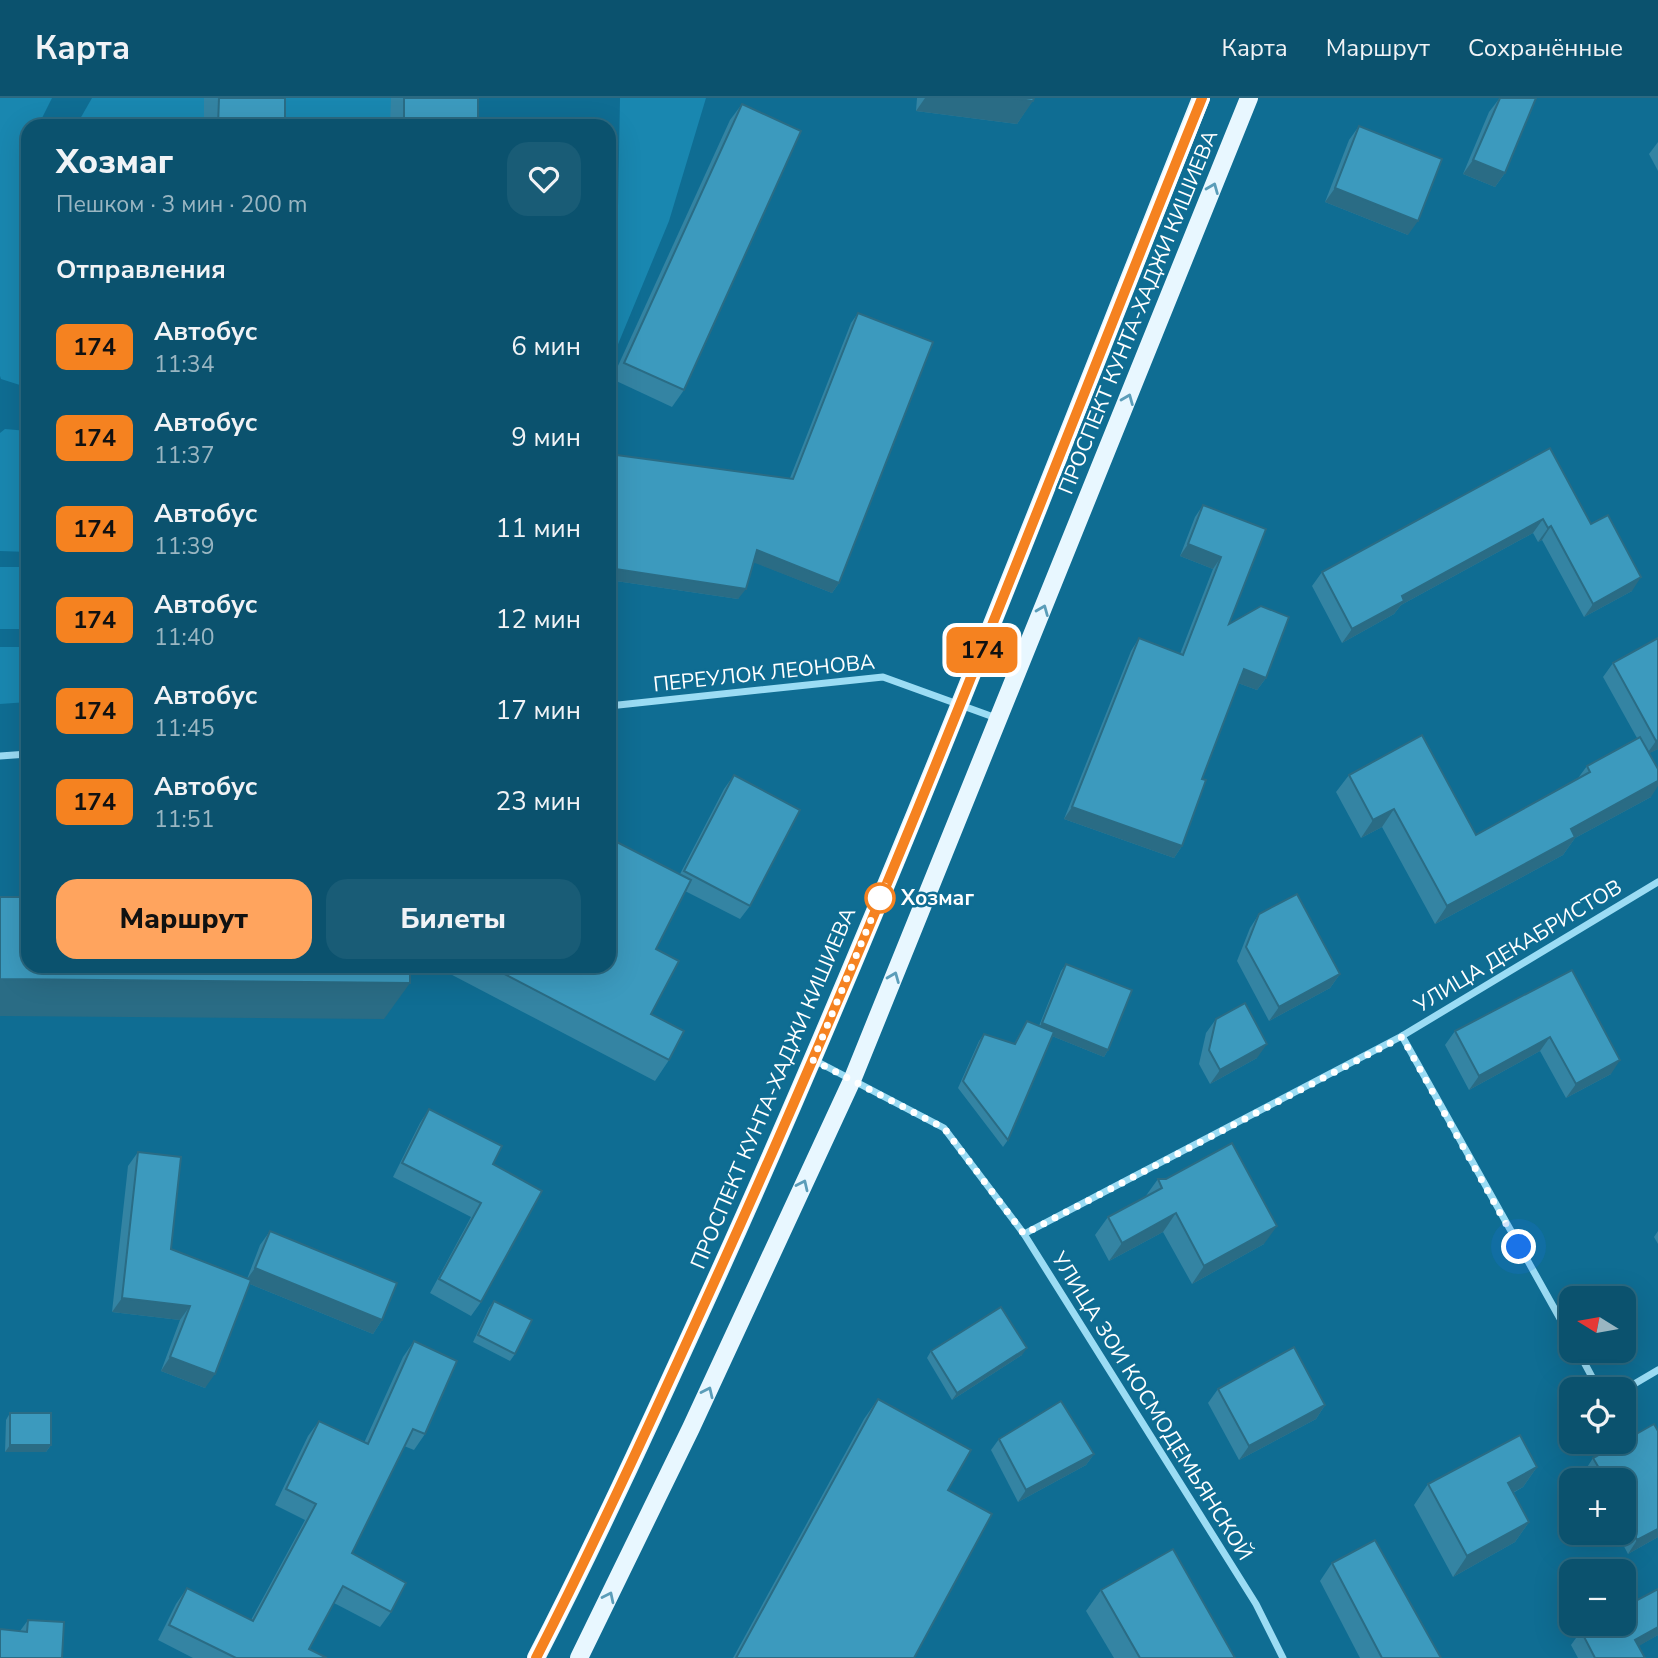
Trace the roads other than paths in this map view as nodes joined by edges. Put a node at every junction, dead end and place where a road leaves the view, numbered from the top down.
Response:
1 (1202, 98) edge
2 (1249, 98) edge
3 (616, 705) edge
4 (960, 705) junction
5 (999, 719) junction
6 (21, 754) edge
7 (0, 756) edge
8 (1658, 882) edge
9 (1402, 1037) junction
10 (813, 1060) junction
11 (853, 1079) junction
12 (1024, 1234) junction
13 (1559, 1317) edge
14 (1658, 1370) edge
15 (1636, 1383) edge
16 (536, 1658) edge
17 (579, 1658) edge
18 (1283, 1658) edge

1 - 4 main road, ПРОСПЕКТ КУНТА-ХАДЖИ КИШИЕВА
5 -> 2 main road, ПРОСПЕКТ КУНТА-ХАДЖИ КИШИЕВА
3 - 4 street, ПЕРЕУЛОК ЛЕОНОВА
4 - 5 street, ПЕРЕУЛОК ЛЕОНОВА
4 - 10 main road, ПРОСПЕКТ КУНТА-ХАДЖИ КИШИЕВА
11 -> 5 main road, ПРОСПЕКТ КУНТА-ХАДЖИ КИШИЕВА
6 - 7 street
8 - 9 street, УЛИЦА ДЕКАБРИСТОВ
9 - 12 street, УЛИЦА ДЕКАБРИСТОВ
9 - 13 street
10 - 11 street, УЛИЦА ЗОИ КОСМОДЕМЬЯНСКОЙ
10 - 16 main road, ПРОСПЕКТ КУНТА-ХАДЖИ КИШИЕВА
11 - 12 street, УЛИЦА ЗОИ КОСМОДЕМЬЯНСКОЙ
17 -> 11 main road, ПРОСПЕКТ КУНТА-ХАДЖИ КИШИЕВА
12 - 18 street, УЛИЦА ЗОИ КОСМОДЕМЬЯНСКОЙ
14 - 15 street

